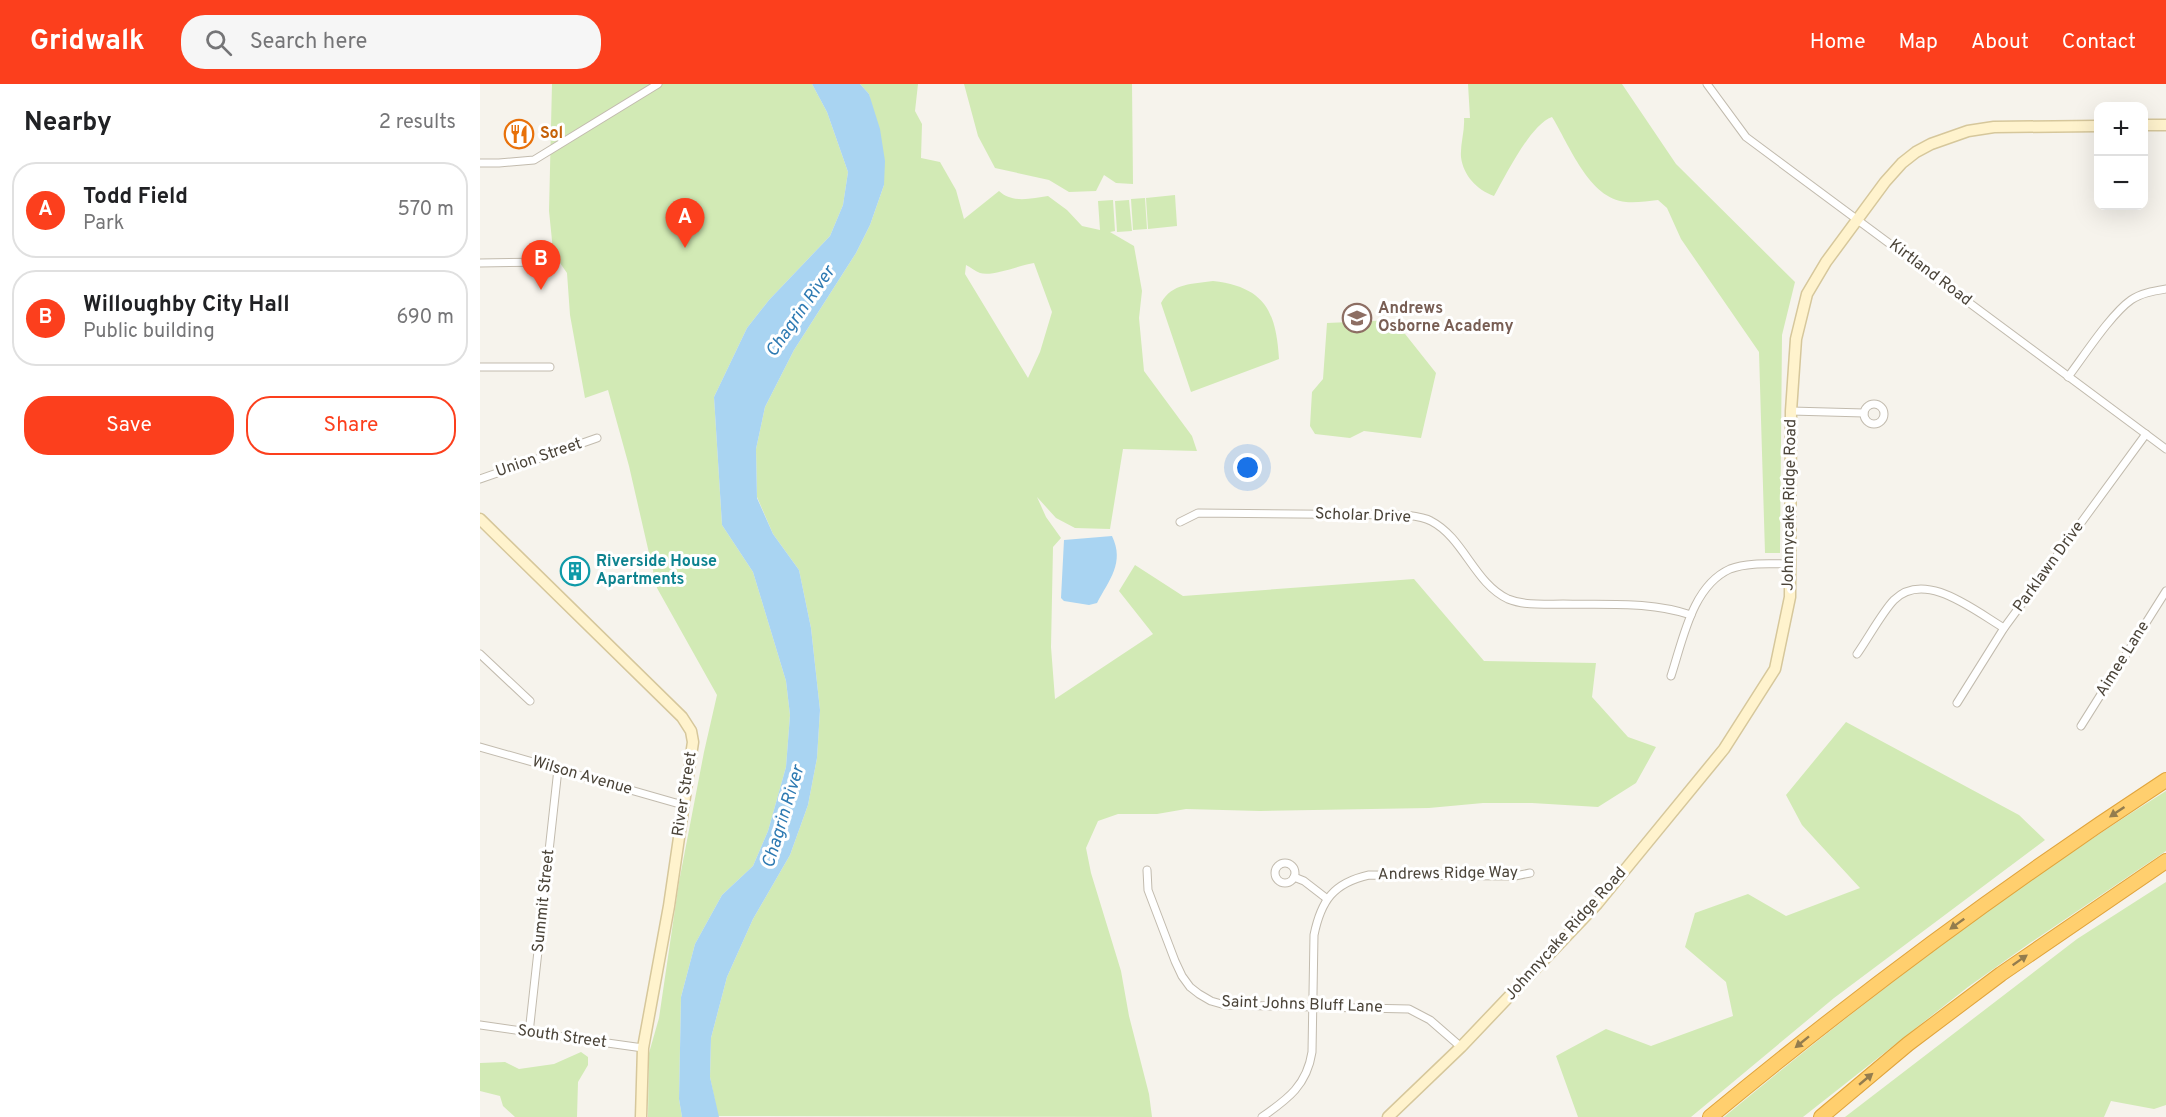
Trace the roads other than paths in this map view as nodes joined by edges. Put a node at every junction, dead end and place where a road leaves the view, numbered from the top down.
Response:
1 (658, 84) edge
2 (1707, 84) edge
3 (2148, 125) edge
4 (2166, 125) edge
5 (2094, 126) edge
6 (480, 163) edge
7 (1858, 219) junction
8 (552, 262) dead end
9 (480, 263) edge
10 (2166, 288) edge
11 (480, 367) edge
12 (550, 368) dead end
13 (2068, 377) junction
14 (1791, 411) junction
15 (1864, 413) dead end
16 (2146, 434) junction
17 (597, 438) dead end
18 (2166, 449) edge
19 (480, 479) edge
20 (480, 519) edge
21 (1180, 522) dead end
22 (1790, 564) junction
23 (2166, 591) edge
24 (1691, 615) junction
25 (2004, 628) junction
26 (480, 654) edge
27 (1857, 654) dead end
28 (1671, 676) dead end
29 (530, 701) dead end
30 (1958, 704) dead end
31 (2080, 726) dead end
32 (480, 747) edge
33 (558, 769) junction
34 (2166, 780) edge
35 (683, 806) junction
36 (2166, 861) edge
37 (1147, 870) dead end
38 (1530, 873) dead end
39 (1294, 876) dead end
40 (1326, 898) junction
41 (1313, 1006) junction
42 (480, 1025) edge
43 (529, 1033) junction
44 (1461, 1047) junction
45 (643, 1048) junction
46 (641, 1117) edge
47 (1262, 1117) edge
48 (1388, 1117) edge
49 (1710, 1117) edge
50 (1821, 1117) edge

1 - 6 street
2 - 7 street, Kirtland Road
3 - 4 main road
5 - 7 main road, Johnnycake Ridge Road
7 - 13 street, Kirtland Road
7 - 14 main road, Johnnycake Ridge Road
8 - 9 street
10 - 13 street
11 - 12 street
13 - 16 street, Kirtland Road
14 - 15 street
14 - 22 main road, Johnnycake Ridge Road
16 - 18 street, Kirtland Road
16 - 25 street, Parklawn Drive
17 - 19 street, Union Street
20 - 35 main road, River Street
21 - 24 street, Scholar Drive
22 - 24 street
22 - 44 main road, Johnnycake Ridge Road
23 - 31 street, Aimee Lane
24 - 28 street
25 - 27 street
25 - 30 street, Parklawn Drive
26 - 29 street
32 - 33 street, Wilson Avenue
33 - 35 street, Wilson Avenue
33 - 43 street, Summit Street
34 -> 49 highway
35 - 45 main road, River Street
50 -> 36 highway
37 - 41 street, Saint Johns Bluff Lane
38 - 40 street, Andrews Ridge Way
39 - 40 street
40 - 41 street
41 - 44 street, Saint Johns Bluff Lane
41 - 47 street
42 - 43 street, South Street
43 - 45 street, South Street
44 - 48 main road, Johnnycake Ridge Road
45 - 46 main road, River Street

